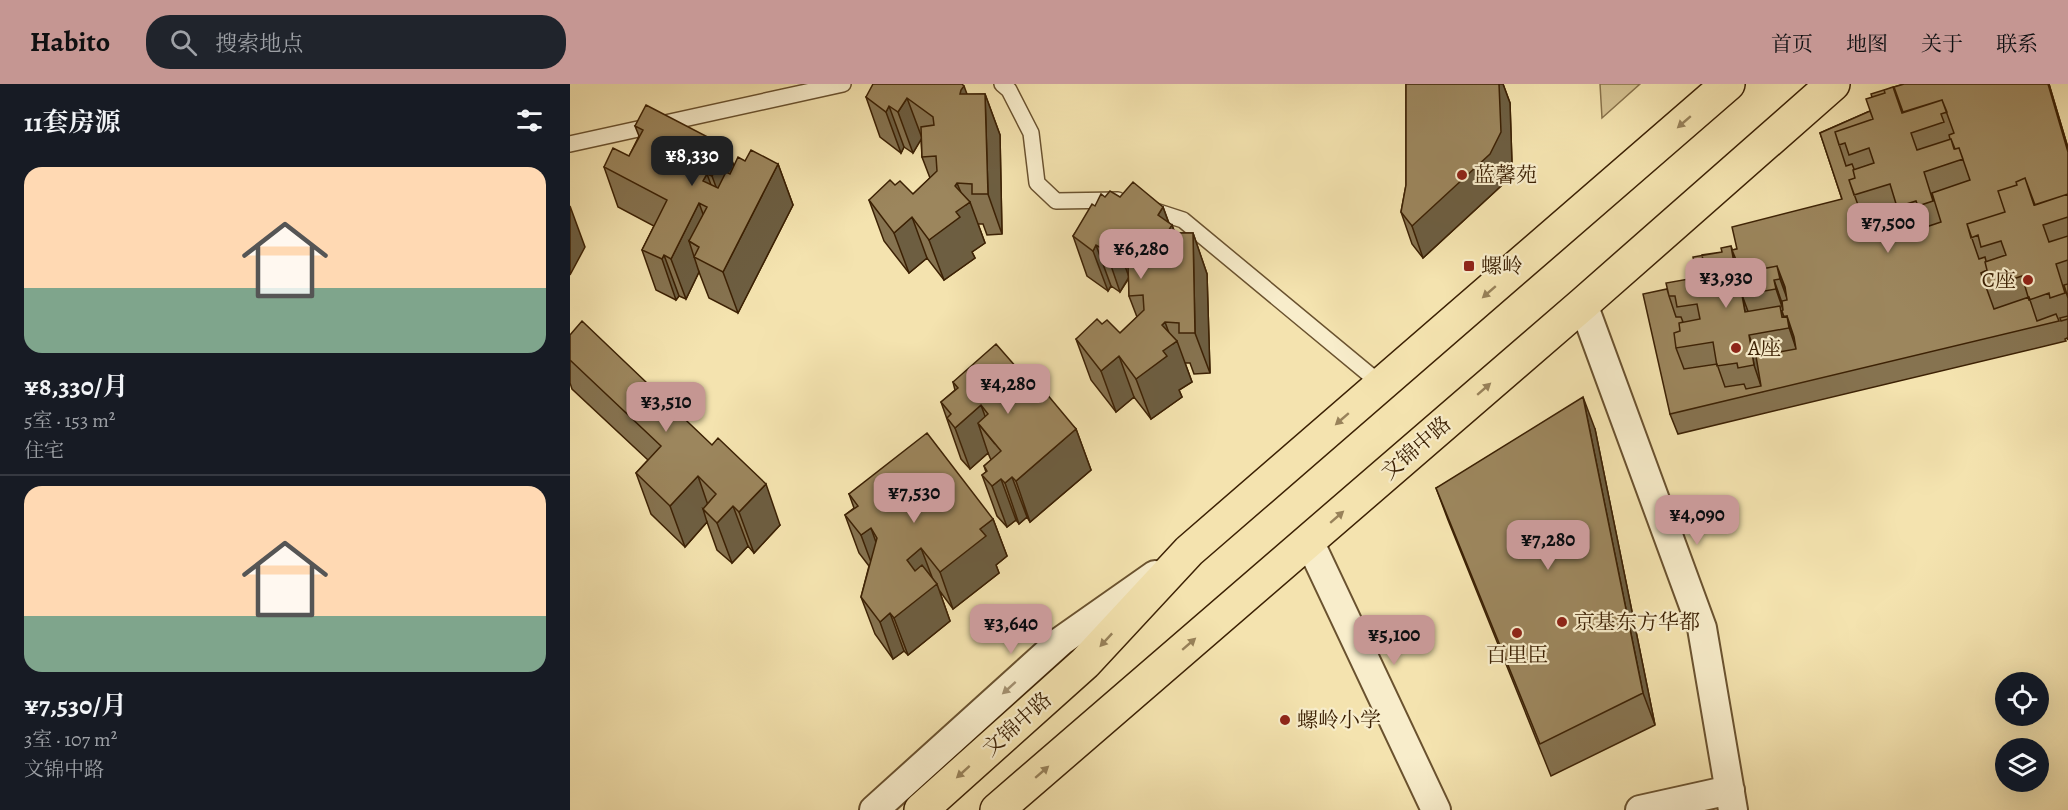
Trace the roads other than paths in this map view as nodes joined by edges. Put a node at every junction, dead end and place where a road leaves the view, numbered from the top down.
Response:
1 (843, 84) edge
2 (1002, 84) edge
3 (1728, 84) edge
4 (1833, 84) edge
5 (570, 144) edge
6 (1583, 304) junction
7 (1382, 385) junction
8 (1309, 541) junction
9 (1189, 551) junction
10 (1731, 800) edge
11 (874, 810) edge
12 (921, 810) edge
13 (997, 810) edge
14 (1436, 810) edge
15 (1640, 810) edge

1 - 5 lane
2 - 7 lane
3 -> 7 main road, 文锦中路
4 - 6 main road, 文锦中路
8 -> 6 main road, 文锦中路
6 - 10 street
7 -> 9 main road, 文锦中路
13 -> 8 main road, 文锦中路
8 - 14 street
9 -> 11 street
9 -> 12 main road, 文锦中路
10 - 15 street

